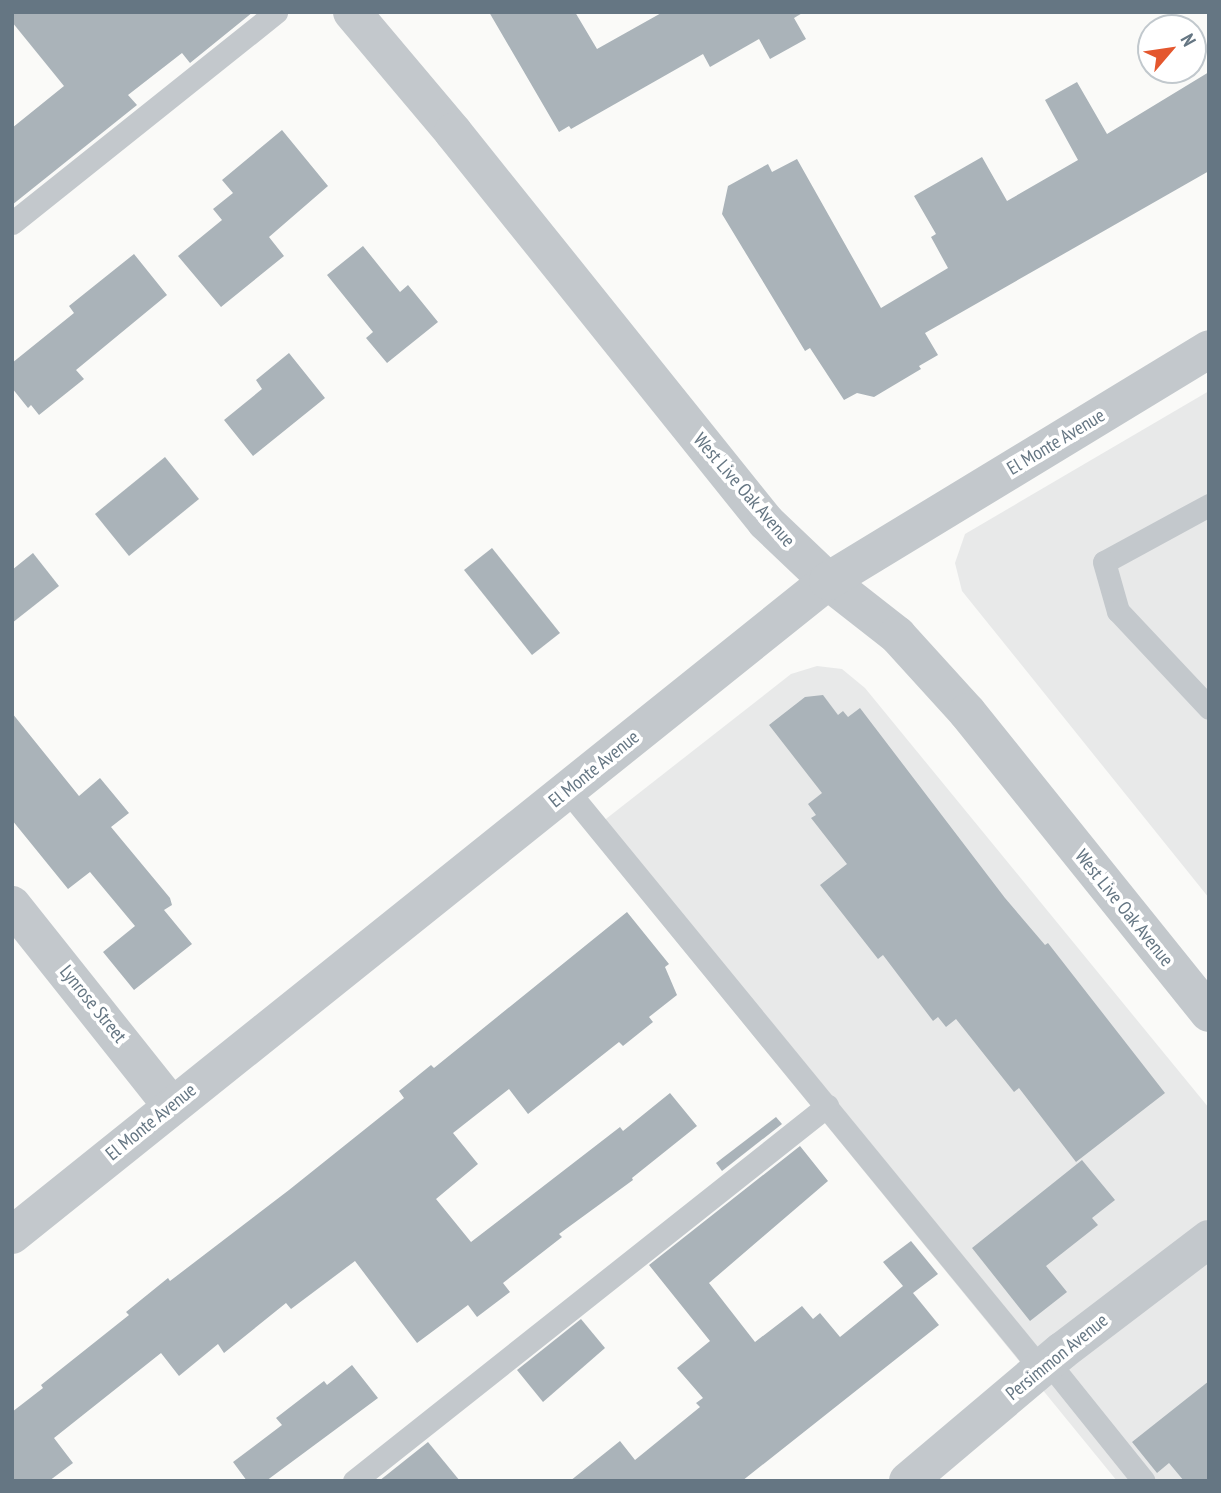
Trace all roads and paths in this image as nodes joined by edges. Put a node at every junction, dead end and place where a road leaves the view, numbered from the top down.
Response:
1 (276, 12) edge
2 (352, 12) edge
3 (12, 223) edge
4 (1209, 349) edge
5 (1209, 505) edge
6 (828, 581) junction
7 (1209, 708) edge
8 (568, 790) junction
9 (12, 905) edge
10 (1209, 1013) edge
11 (171, 1105) junction
12 (827, 1106) junction
13 (12, 1235) edge
14 (1209, 1239) edge
15 (1045, 1366) junction
16 (355, 1481) edge
17 (908, 1481) edge
18 (1144, 1481) edge

1 - 3 lane
2 - 6 street, West Live Oak Avenue
4 - 6 street, El Monte Avenue
5 - 7 lane
6 - 8 street, El Monte Avenue
6 - 10 street, West Live Oak Avenue
8 - 11 street, El Monte Avenue
8 - 12 lane
9 - 11 street, Lynrose Street
11 - 13 street, El Monte Avenue
12 - 15 lane
12 - 16 lane
14 - 15 street, Persimmon Avenue
15 - 17 street, Persimmon Avenue
15 - 18 lane

